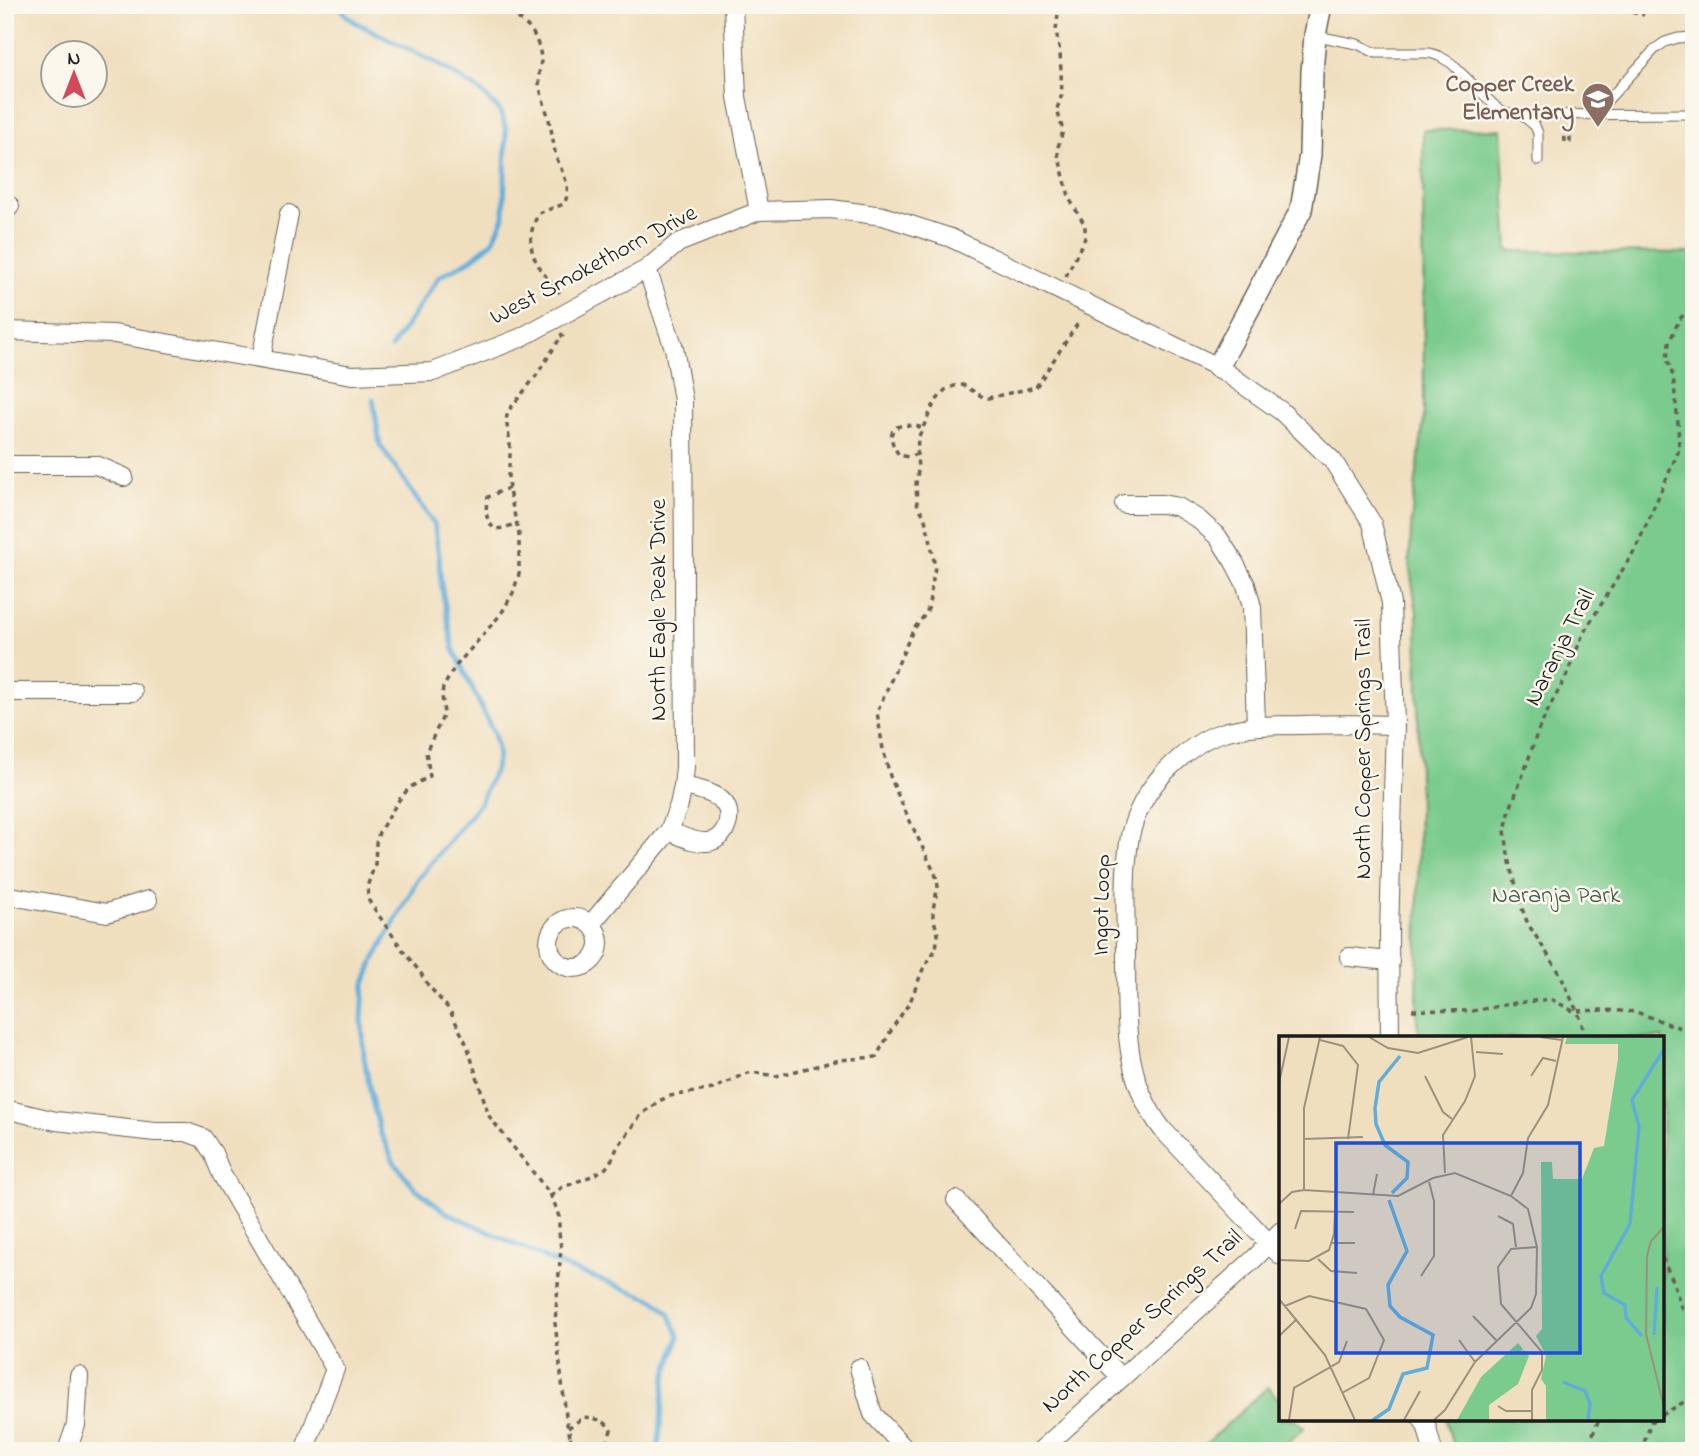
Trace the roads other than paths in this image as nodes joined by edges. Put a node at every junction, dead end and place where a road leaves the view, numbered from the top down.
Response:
1 (733, 5) edge
2 (1321, 5) edge
3 (1315, 35) junction
4 (1694, 37) edge
5 (1694, 114) edge
6 (1522, 115) junction
7 (1587, 115) junction
8 (1538, 161) dead end
9 (759, 211) junction
10 (289, 214) dead end
11 (647, 269) junction
12 (5, 331) edge
13 (261, 359) junction
14 (1218, 368) junction
15 (5, 465) edge
16 (124, 477) dead end
17 (1125, 505) dead end
18 (5, 692) edge
19 (132, 692) dead end
20 (1256, 725) junction
21 (1395, 725) junction
22 (683, 786) junction
23 (669, 831) junction
24 (5, 895) edge
25 (148, 900) dead end
26 (591, 924) dead end
27 (1349, 957) dead end
28 (1390, 961) junction
29 (1390, 1036) edge
30 (5, 1109) edge
31 (956, 1200) dead end
32 (1277, 1243) edge
33 (859, 1368) dead end
34 (79, 1377) dead end
35 (1121, 1378) junction
36 (1423, 1421) edge
37 (67, 1451) edge
38 (304, 1451) edge
39 (907, 1451) edge
40 (1040, 1451) edge
41 (1433, 1451) edge

1 - 9 street
2 - 3 street
3 - 6 lane
3 - 14 street
4 - 7 lane
5 - 7 lane
6 - 7 lane
6 - 8 lane
9 - 11 street, West Smokethorn Drive
9 - 14 street, West Smokethorn Drive
10 - 13 street
11 - 13 street, West Smokethorn Drive
11 - 22 street, North Eagle Peak Drive
12 - 13 street, West Smokethorn Drive
14 - 21 street, North Copper Springs Trail
15 - 16 street
17 - 20 street
18 - 19 street
20 - 21 street, Ingot Loop
20 - 32 street, Ingot Loop
21 - 28 street, North Copper Springs Trail
22 - 23 street, North Eagle Peak Drive
22 - 23 street
23 - 26 street, North Eagle Peak Drive
24 - 25 street
27 - 28 street
28 - 29 street, North Copper Springs Trail
30 - 38 street
31 - 35 street
32 - 35 street, North Copper Springs Trail
33 - 39 street
34 - 37 street
35 - 40 street, North Copper Springs Trail
36 - 41 street

